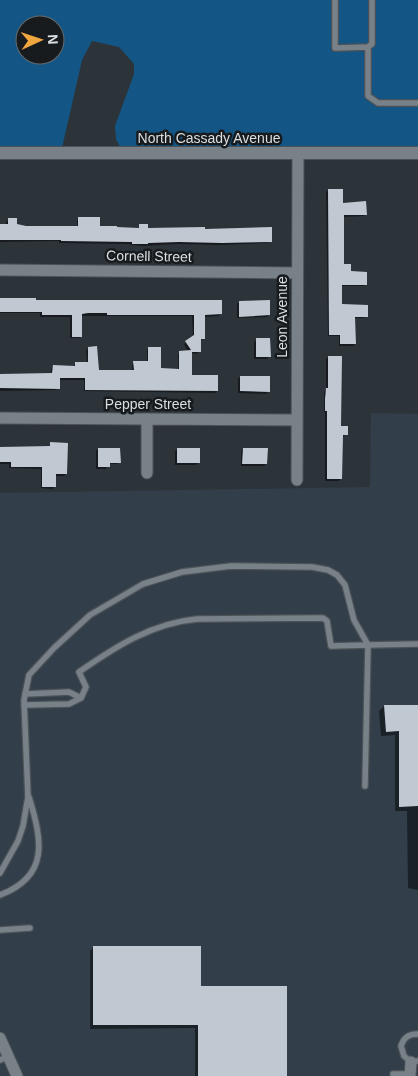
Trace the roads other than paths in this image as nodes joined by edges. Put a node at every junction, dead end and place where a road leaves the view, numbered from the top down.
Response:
1 (335, 0) edge
2 (372, 0) edge
3 (368, 47) junction
4 (418, 103) edge
5 (0, 153) edge
6 (298, 153) junction
7 (418, 153) edge
8 (0, 270) edge
9 (297, 273) junction
10 (0, 418) edge
11 (148, 419) junction
12 (297, 420) junction
13 (148, 473) dead end
14 (297, 480) dead end
15 (418, 644) edge
16 (368, 645) junction
17 (25, 694) junction
18 (81, 698) junction
19 (24, 705) junction
20 (365, 786) dead end
21 (28, 797) junction
22 (0, 873) edge
23 (0, 895) edge
24 (30, 928) dead end
25 (0, 930) edge
26 (418, 1034) edge
27 (0, 1038) edge
28 (4, 1058) edge
29 (414, 1062) edge
30 (393, 1074) dead end
31 (410, 1075) edge
32 (17, 1076) edge

1 - 3 lane
2 - 3 lane
3 - 4 lane
5 - 6 main road, North Cassady Avenue
6 - 7 main road, North Cassady Avenue
6 - 9 street, Leon Avenue
8 - 9 street, Cornell Street
9 - 12 street, Leon Avenue
10 - 11 street, Pepper Street
11 - 12 street, Pepper Street
11 - 13 street
12 - 14 street, Leon Avenue
15 - 16 lane
16 - 17 lane
16 - 18 lane
16 - 20 lane
17 - 18 lane
17 - 19 lane
18 - 19 lane
19 - 21 lane
21 - 22 lane
21 - 23 lane
24 - 25 lane
26 - 29 lane
27 - 28 street
28 - 32 street
29 - 31 street
30 - 31 lane

